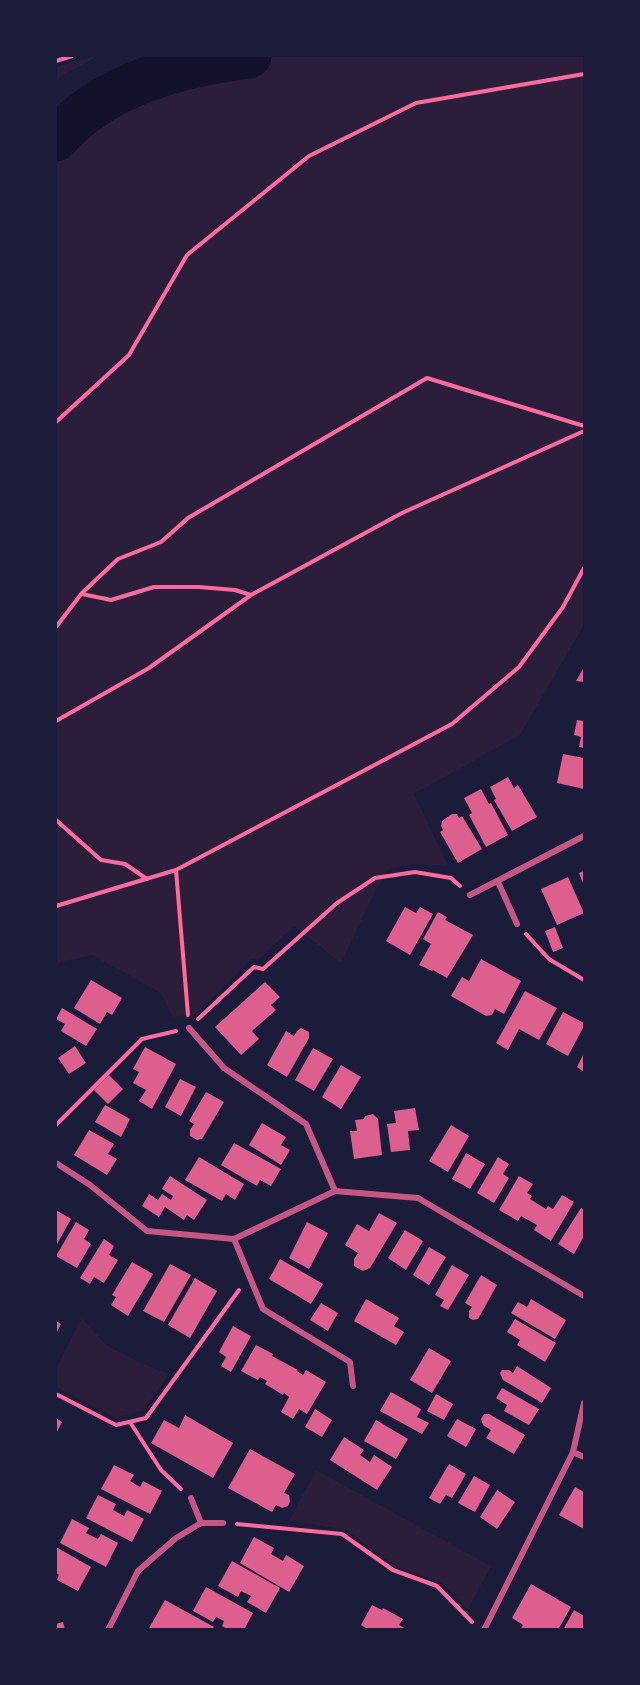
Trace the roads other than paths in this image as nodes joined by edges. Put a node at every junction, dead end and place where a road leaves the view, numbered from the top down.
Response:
1 (585, 836) edge
2 (498, 882) junction
3 (470, 895) road end
4 (517, 924) road end
5 (189, 1028) road end
6 (56, 1163) edge
7 (335, 1191) junction
8 (234, 1239) junction
9 (585, 1296) edge
10 (353, 1386) dead end
11 (585, 1403) edge
12 (573, 1452) junction
13 (585, 1457) edge
14 (191, 1498) road end
15 (201, 1523) junction
16 (223, 1523) road end
17 (108, 1629) edge
18 (484, 1629) edge

1 - 2 street
2 - 3 street
2 - 4 street
5 - 7 street
6 - 8 street
7 - 8 street
7 - 9 street
8 - 10 street
11 - 12 street
12 - 13 street
12 - 18 street
14 - 15 street
15 - 16 street
15 - 17 street

